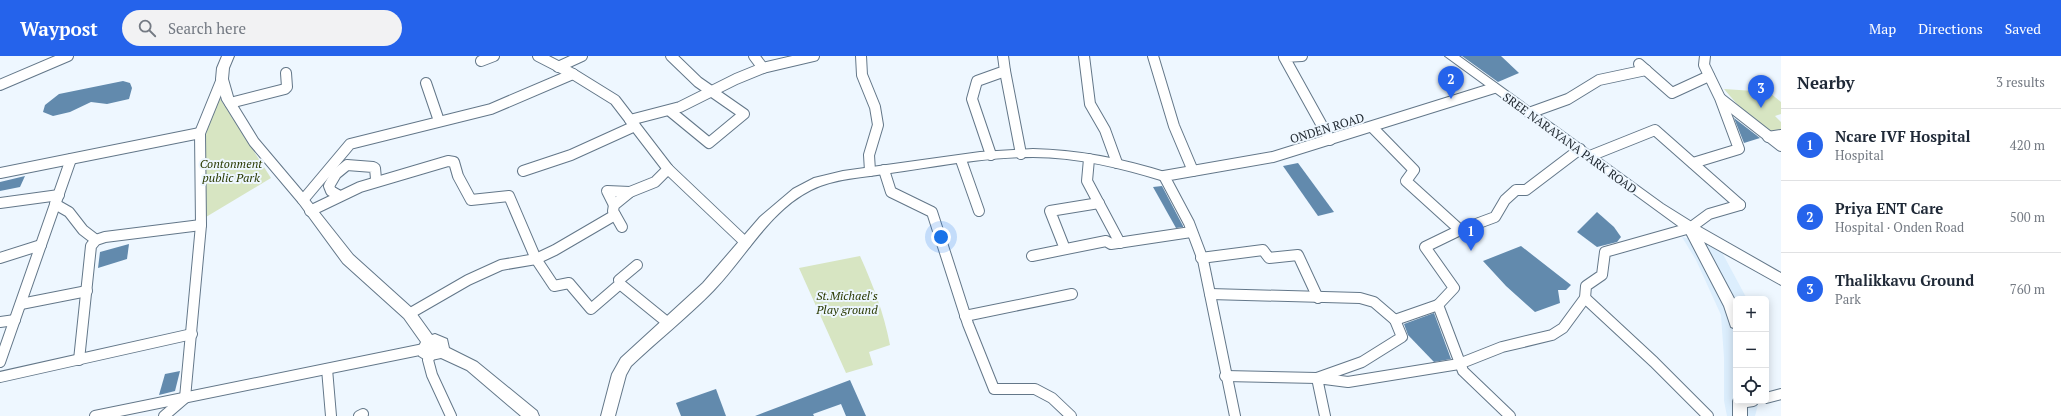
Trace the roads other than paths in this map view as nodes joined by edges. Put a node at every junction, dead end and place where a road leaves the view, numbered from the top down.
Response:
1 (68, 56) edge
2 (228, 56) edge
3 (494, 56) edge
4 (538, 56) edge
5 (582, 56) edge
6 (671, 56) edge
7 (754, 56) edge
8 (814, 56) edge
9 (861, 56) edge
10 (1003, 56) edge
11 (1084, 56) edge
12 (1153, 56) edge
13 (1302, 56) edge
14 (1451, 56) edge
15 (1705, 56) edge
16 (481, 61) dead end
17 (558, 67) junction
18 (763, 68) junction
19 (1005, 71) junction
20 (286, 73) dead end
21 (573, 74) junction
22 (1709, 76) junction
23 (222, 80) junction
24 (426, 83) dead end
25 (0, 85) edge
26 (1494, 88) junction
27 (710, 91) junction
28 (1720, 98) junction
29 (230, 103) junction
30 (670, 111) junction
31 (1529, 113) junction
32 (439, 120) junction
33 (632, 123) junction
34 (1372, 127) junction
35 (200, 133) junction
36 (1781, 135) edge
37 (1768, 137) junction
38 (1330, 140) junction
39 (1781, 146) edge
40 (1585, 152) junction
41 (1021, 154) junction
42 (991, 155) junction
43 (71, 159) junction
44 (1090, 159) junction
45 (961, 160) junction
46 (1117, 163) junction
47 (1693, 163) junction
48 (668, 169) junction
49 (884, 170) junction
50 (523, 171) dead end
51 (870, 171) junction
52 (1193, 172) junction
53 (0, 174) edge
54 (1164, 176) junction
55 (376, 180) junction
56 (630, 192) junction
57 (338, 195) junction
58 (57, 200) junction
59 (0, 203) edge
60 (1099, 203) junction
61 (307, 205) junction
62 (615, 210) junction
63 (979, 210) dead end
64 (201, 224) junction
65 (622, 227) dead end
66 (1690, 228) junction
67 (1460, 230) junction
68 (1191, 232) junction
69 (96, 240) junction
70 (746, 242) junction
71 (1120, 243) junction
72 (41, 245) junction
73 (1065, 249) junction
74 (1032, 256) dead end
75 (0, 258) edge
76 (1201, 258) junction
77 (536, 259) junction
78 (637, 265) dead end
79 (1781, 280) edge
80 (620, 284) junction
81 (87, 291) junction
82 (1072, 294) dead end
83 (1210, 294) junction
84 (1318, 298) junction
85 (1585, 298) junction
86 (21, 304) junction
87 (1438, 304) junction
88 (1733, 313) edge
89 (409, 314) junction
90 (965, 316) junction
91 (15, 320) junction
92 (1395, 320) junction
93 (0, 322) edge
94 (668, 323) junction
95 (192, 334) junction
96 (431, 349) junction
97 (79, 360) junction
98 (0, 362) edge
99 (1459, 364) junction
100 (327, 369) junction
101 (1225, 376) junction
102 (0, 377) edge
103 (1317, 378) junction
104 (1781, 394) edge
105 (1769, 397) edge
106 (185, 398) junction
107 (96, 416) edge
108 (164, 416) edge
109 (330, 416) edge
110 (451, 416) edge
111 (532, 416) edge
112 (608, 416) edge
113 (1071, 416) edge
114 (1235, 416) edge
115 (1325, 416) edge
116 (1510, 416) edge
117 (1708, 416) edge

1 - 25 street
2 - 23 main road
3 - 16 street
4 - 17 street
5 - 17 street
6 - 27 street
7 - 18 street
8 - 18 street
9 - 51 street
10 - 19 street
11 - 46 street
12 - 52 street
13 - 38 street
14 - 26 main road, SREE NARAYANA PARK ROAD
15 - 22 street
17 - 21 street
18 - 27 street
19 - 41 street
19 - 42 street
20 - 29 street
21 - 32 street
21 - 33 street
22 - 28 street
22 - 31 street
23 - 29 main road
23 - 35 street
24 - 32 street
26 - 31 main road, SREE NARAYANA PARK ROAD
26 - 34 street, ONDEN ROAD
27 - 30 street
27 - 30 street
28 - 37 street
28 - 47 street
29 - 61 main road
30 - 33 street
31 - 40 main road, SREE NARAYANA PARK ROAD
32 - 61 street
33 - 48 street
33 - 50 street
34 - 38 street, ONDEN ROAD
34 - 67 street
35 - 43 street
35 - 64 street
36 - 37 street
37 - 39 street
38 - 52 street, ONDEN ROAD
40 - 47 street
40 - 66 main road, SREE NARAYANA PARK ROAD
40 - 67 street
41 - 42 main road
41 - 44 main road
42 - 45 main road
43 - 53 street
43 - 58 street
44 - 46 main road
44 - 60 street
45 - 49 main road
45 - 63 street
46 - 54 main road
47 - 66 street
48 - 56 street
48 - 70 street
49 - 51 main road
49 - 90 street
51 - 70 main road
52 - 54 street, ONDEN ROAD
54 - 68 street
55 - 57 street
55 - 57 street
55 - 77 street
56 - 62 street
56 - 62 street
57 - 61 street
58 - 59 street
58 - 69 street
58 - 72 street
60 - 71 street
60 - 73 street
61 - 89 main road
62 - 65 street
62 - 77 street
64 - 69 street
64 - 95 street
66 - 79 main road, SREE NARAYANA PARK ROAD
66 - 85 street
66 - 88 main road
67 - 87 street
68 - 71 street
68 - 76 street
69 - 81 street
70 - 94 main road
71 - 73 street
72 - 75 street
72 - 86 street
73 - 74 street
76 - 83 street
76 - 84 street
77 - 80 street
77 - 89 street
78 - 80 street
80 - 94 street
81 - 86 street
81 - 97 street
82 - 90 street
83 - 84 street
83 - 101 street
84 - 92 street
85 - 99 street
85 - 117 street
86 - 91 street
87 - 92 street
87 - 99 street
89 - 96 main road
90 - 113 street
91 - 93 street
91 - 98 street
92 - 103 street
94 - 112 main road
95 - 97 street
95 - 106 street
96 - 100 street
96 - 110 street
96 - 111 main road
97 - 102 street
99 - 103 street
99 - 116 street
100 - 106 street
100 - 109 street
101 - 103 street
101 - 114 street
103 - 115 street
104 - 105 street
106 - 107 street
106 - 108 street

